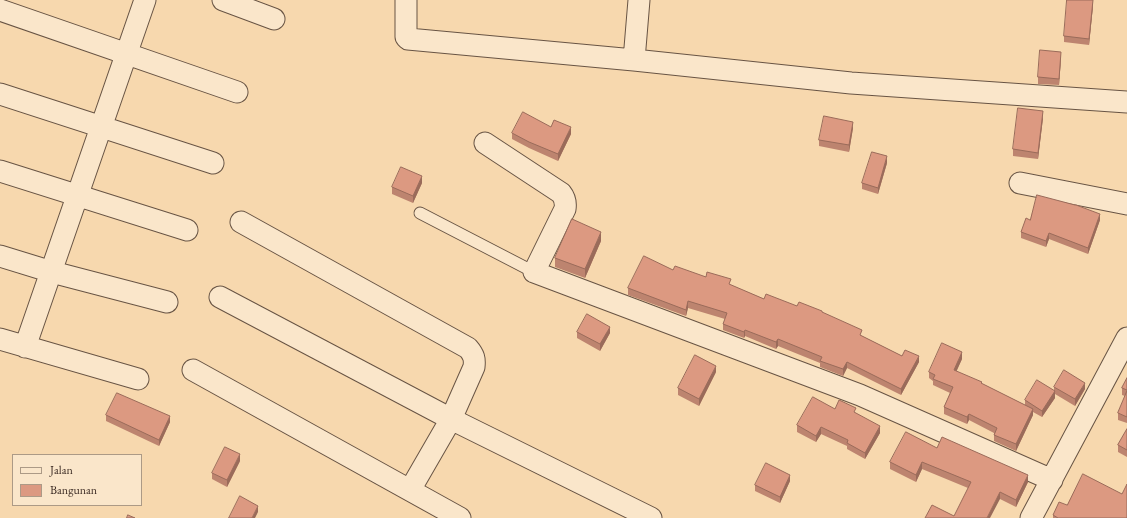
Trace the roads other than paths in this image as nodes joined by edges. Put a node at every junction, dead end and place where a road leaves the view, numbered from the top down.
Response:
1 (145, 0) edge
2 (223, 0) edge
3 (406, 0) edge
4 (639, 0) edge
5 (0, 10) edge
6 (274, 19) dead end
7 (126, 54) junction
8 (634, 60) junction
9 (238, 92) dead end
10 (0, 94) edge
11 (1127, 102) edge
12 (101, 127) junction
13 (485, 143) dead end
14 (213, 163) dead end
15 (0, 171) edge
16 (1020, 183) dead end
17 (78, 195) junction
18 (1127, 204) edge
19 (420, 213) dead end
20 (241, 222) dead end
21 (187, 230) dead end
22 (0, 256) edge
23 (52, 272) junction
24 (534, 272) junction
25 (220, 297) dead end
26 (167, 302) dead end
27 (1127, 338) edge
28 (0, 339) edge
29 (25, 347) junction
30 (193, 370) dead end
31 (138, 380) dead end
32 (451, 419) junction
33 (1052, 480) junction
34 (410, 490) junction
35 (460, 518) edge
36 (651, 518) edge
37 (1031, 518) edge

1 - 7 street
2 - 6 street
3 - 8 street
4 - 8 street
5 - 7 street
7 - 9 street
7 - 12 street
8 - 11 street
10 - 12 street
12 - 14 street
12 - 17 street
13 - 24 street
15 - 17 street
16 - 18 street
17 - 21 street
17 - 23 street
19 - 24 lane
20 - 32 street
22 - 23 street
23 - 26 street
23 - 29 street
24 - 33 street
25 - 32 street
27 - 33 street
28 - 29 street
29 - 31 street
30 - 34 street
32 - 34 street
32 - 36 street
33 - 37 street
34 - 35 street

